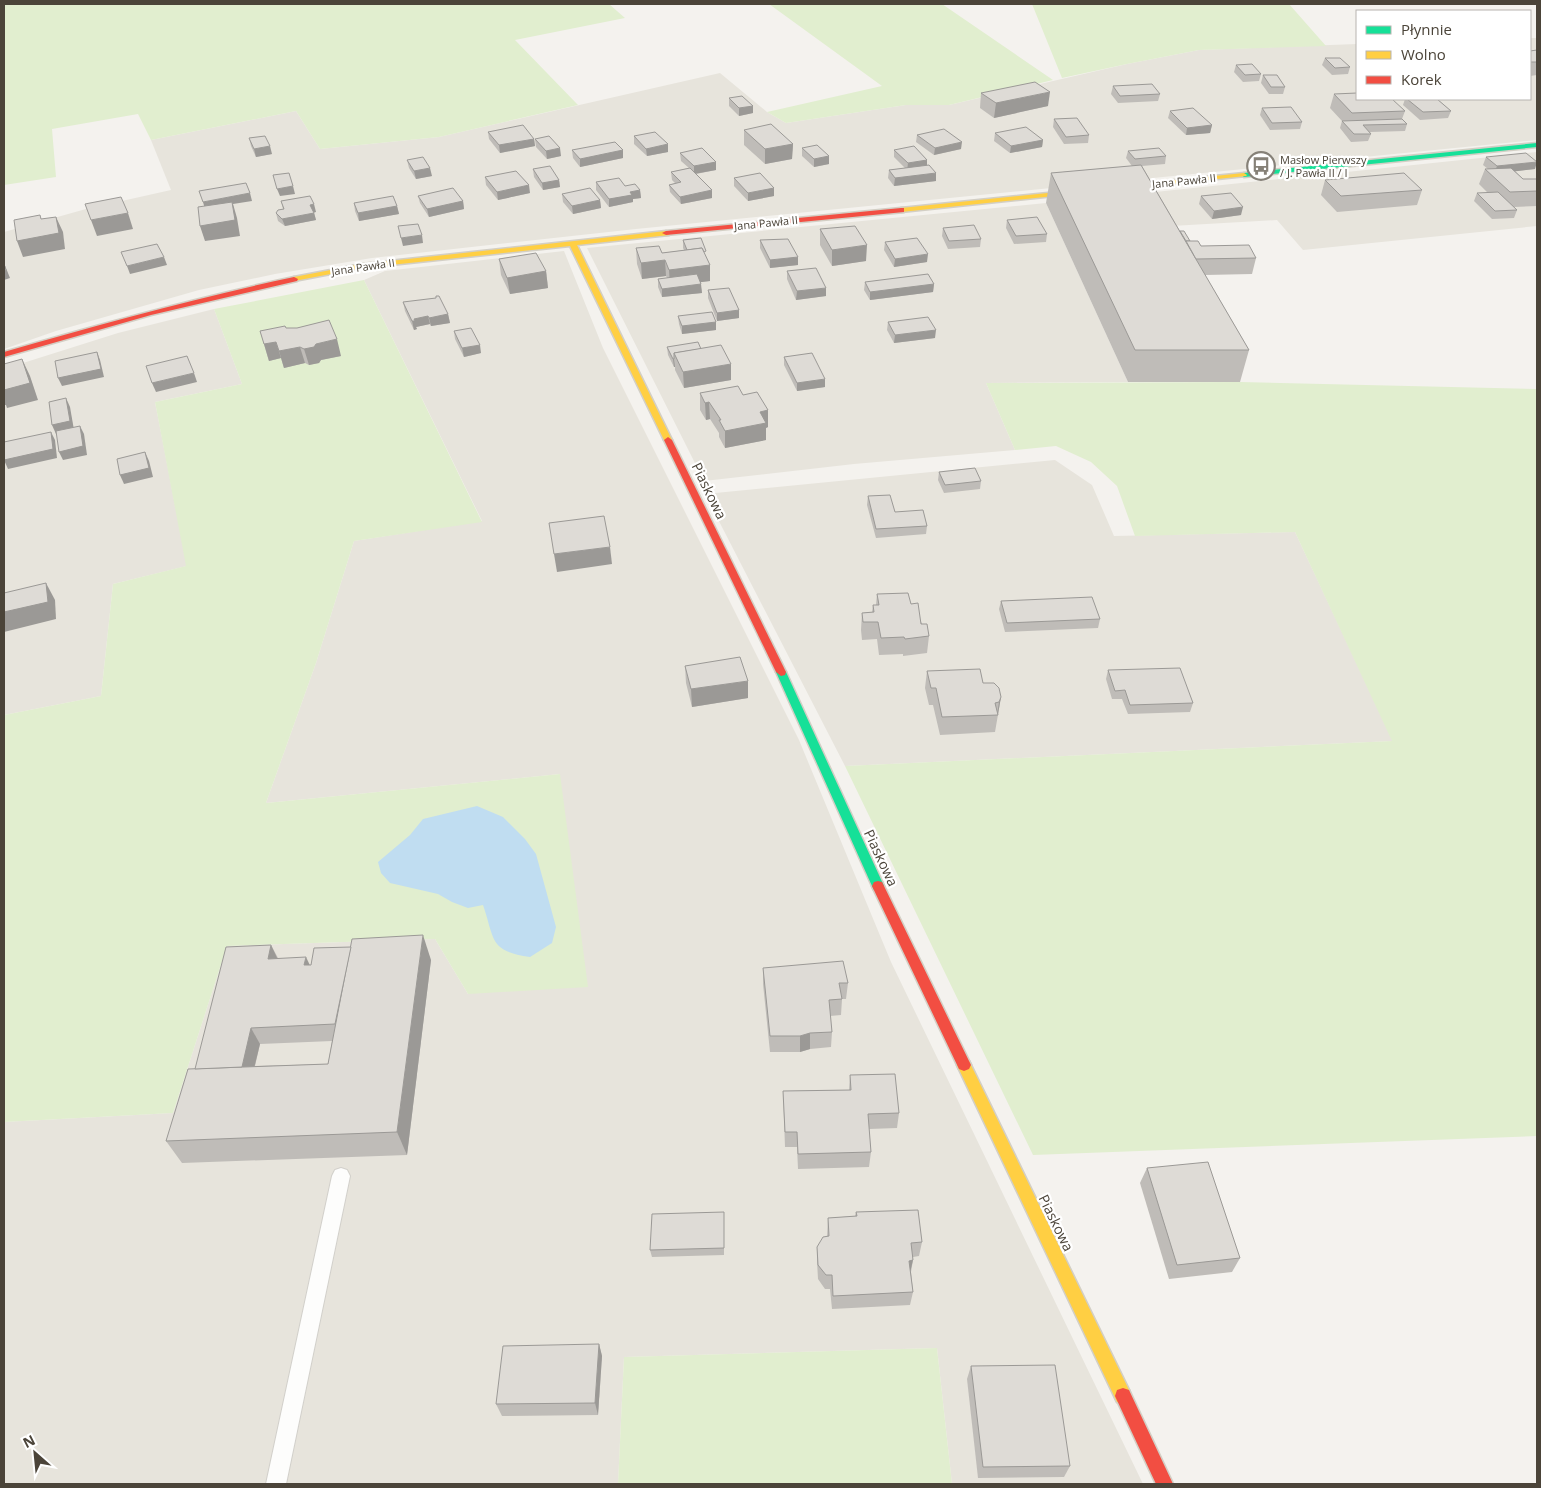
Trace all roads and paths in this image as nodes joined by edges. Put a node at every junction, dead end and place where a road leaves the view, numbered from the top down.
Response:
1 (1537, 145) edge
2 (572, 243) junction
3 (4, 355) edge
4 (342, 1176) dead end
5 (276, 1484) edge
6 (1165, 1484) edge

1 - 2 main road, Jana Pawła II
2 - 3 main road, Jana Pawła II
2 - 6 main road, Piaskowa
4 - 5 lane

